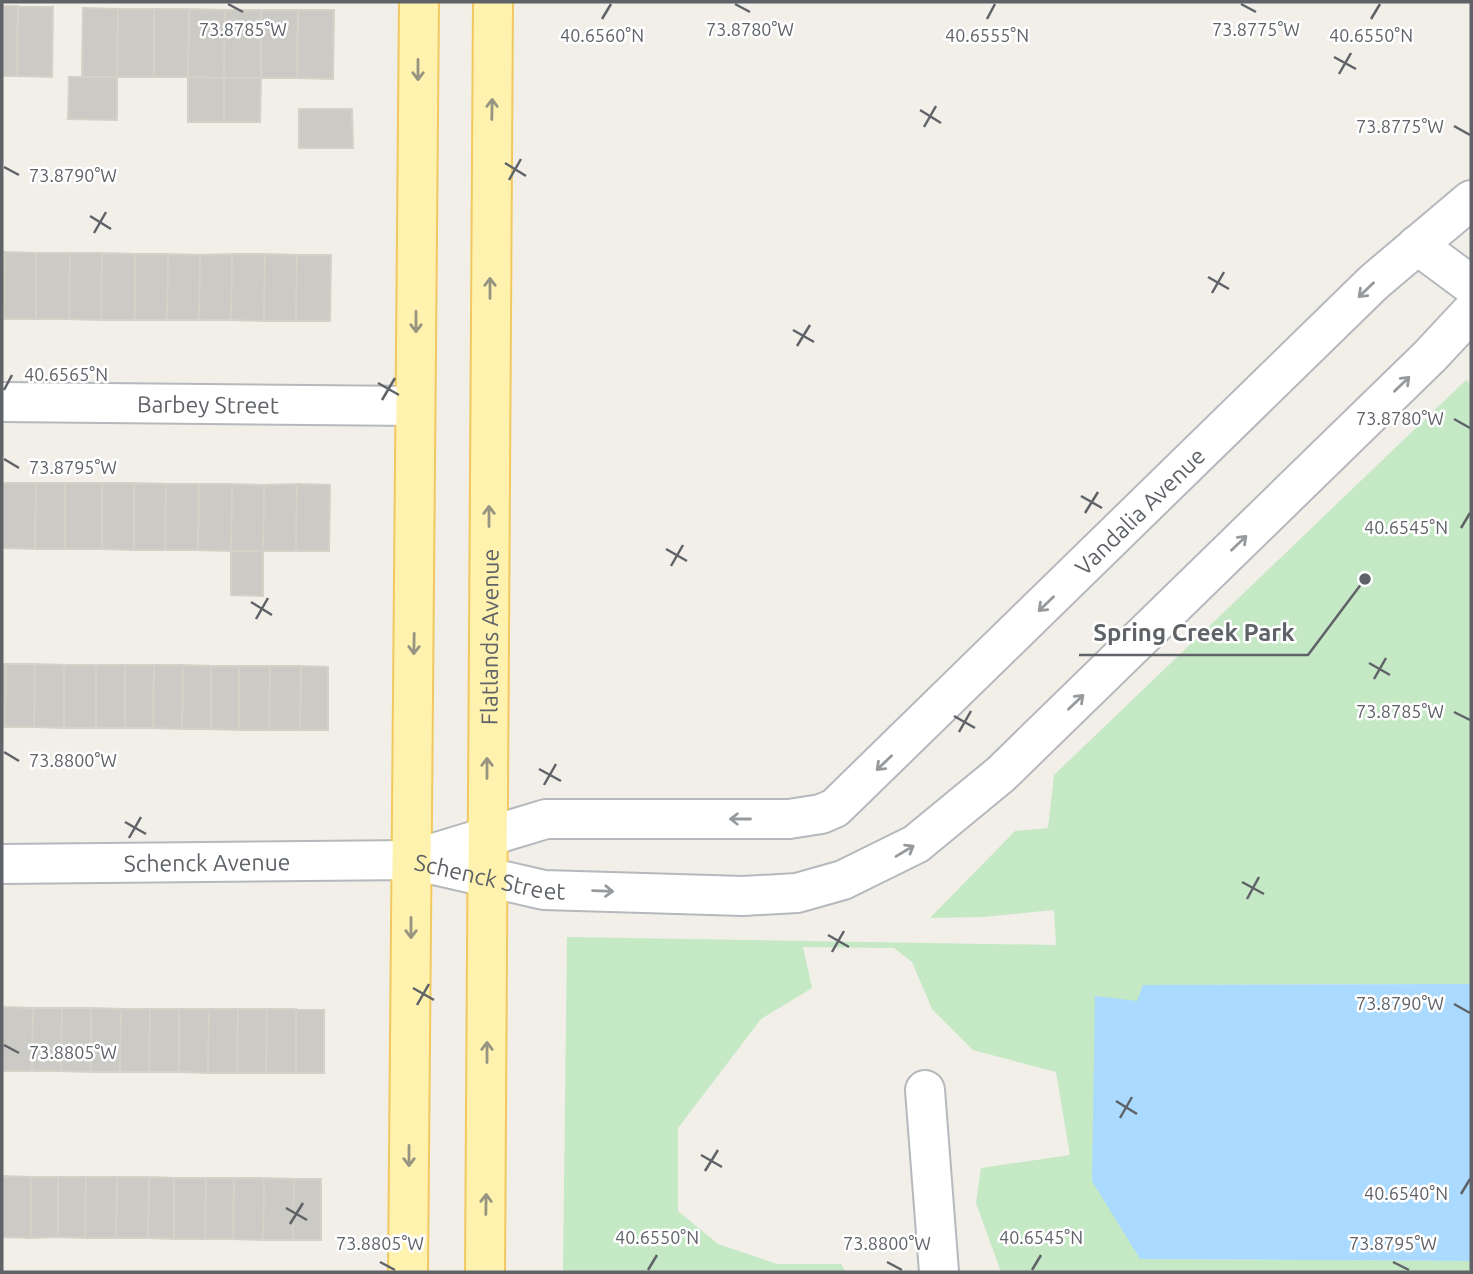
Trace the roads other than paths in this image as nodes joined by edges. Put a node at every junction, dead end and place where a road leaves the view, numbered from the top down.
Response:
1 (419, 2) edge
2 (493, 2) edge
3 (1471, 200) edge
4 (1417, 245) junction
5 (1471, 285) edge
6 (1471, 312) edge
7 (2, 402) edge
8 (415, 406) junction
9 (808, 817) joint
10 (487, 836) junction
11 (412, 860) junction
12 (2, 864) edge
13 (488, 876) junction
14 (925, 1090) dead end
15 (408, 1272) edge
16 (485, 1272) edge
17 (939, 1272) edge

1 -> 8 main road
10 -> 2 main road, Flatlands Avenue
3 - 4 street, Vandalia Avenue
4 - 5 street
4 -> 9 street, Vandalia Avenue
13 -> 6 street, Schenck Street
7 - 8 street, Barbey Street
8 -> 11 main road
9 -> 10 street, Schenck Street
10 - 11 street, Schenck Street
10 - 13 main road, Flatlands Avenue
11 - 12 street, Schenck Avenue
11 - 13 street, Schenck Street
11 -> 15 main road
16 -> 13 main road, Flatlands Avenue
14 - 17 street

